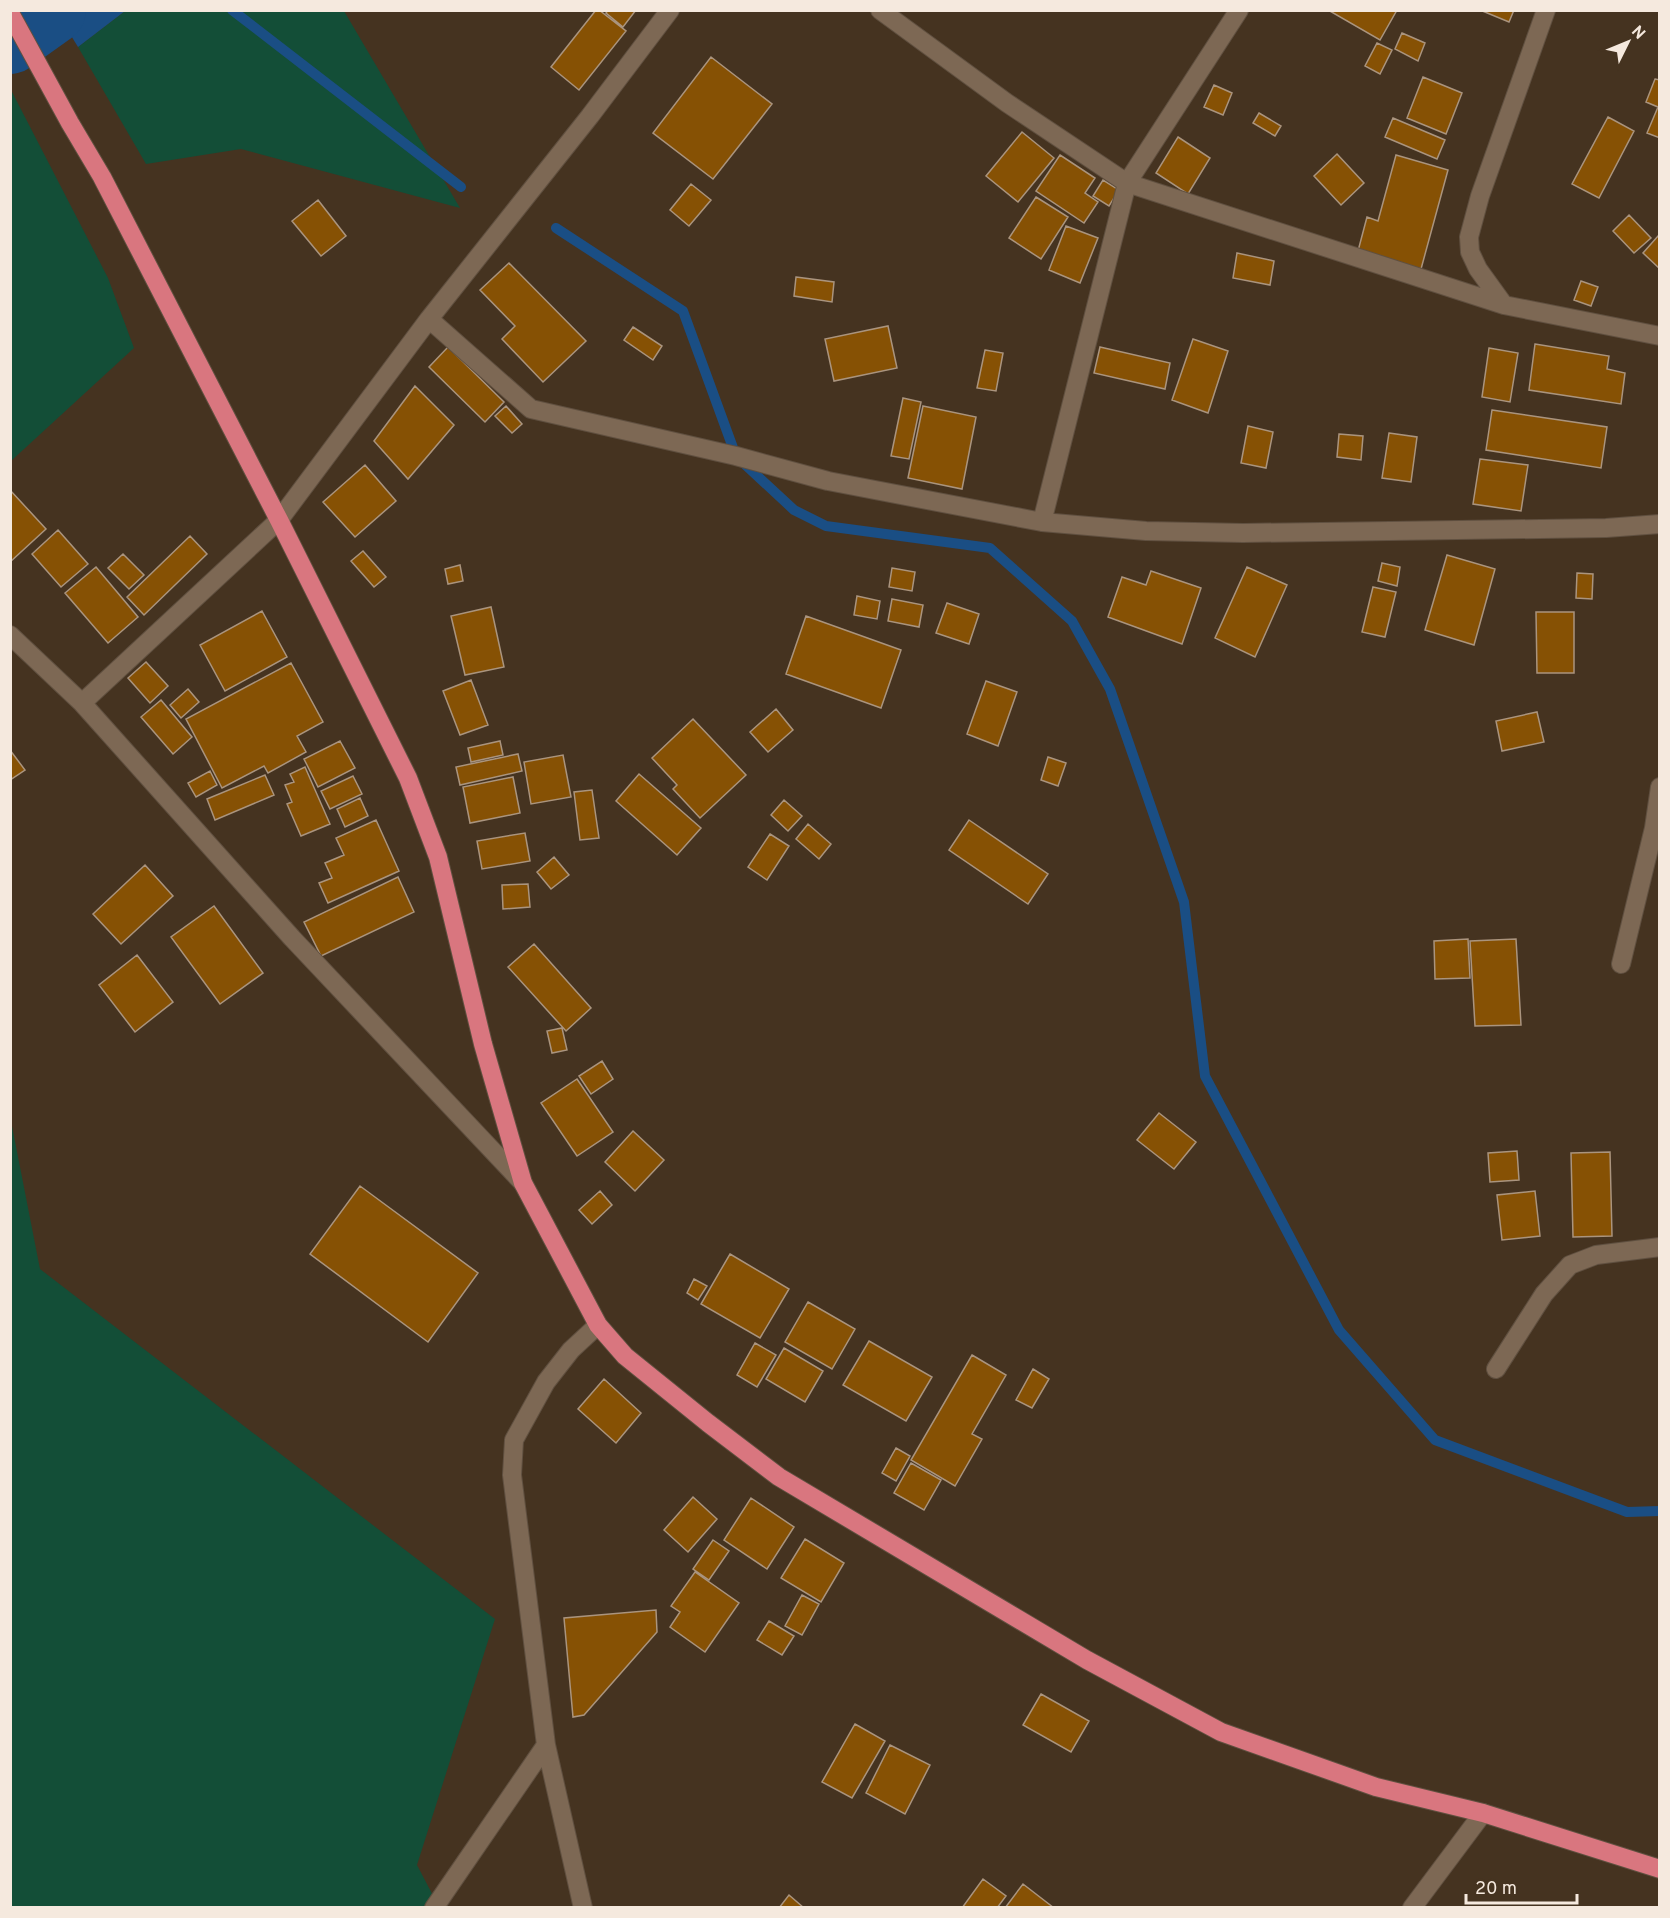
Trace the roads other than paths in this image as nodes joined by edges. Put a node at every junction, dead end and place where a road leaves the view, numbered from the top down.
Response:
1 (670, 10) edge
2 (880, 10) edge
3 (1239, 10) edge
4 (1546, 10) edge
5 (10, 13) edge
6 (1127, 183) junction
7 (1504, 304) junction
8 (429, 319) junction
9 (1659, 336) edge
10 (279, 520) junction
11 (1042, 522) junction
12 (1659, 524) edge
13 (10, 635) edge
14 (82, 704) junction
15 (1659, 787) edge
16 (1622, 964) dead end
17 (523, 1183) junction
18 (1659, 1247) edge
19 (597, 1325) junction
20 (1496, 1369) dead end
21 (546, 1745) junction
22 (1483, 1813) junction
23 (1659, 1869) edge
24 (434, 1908) edge
25 (583, 1908) edge
26 (1412, 1908) edge

1 - 8 street
2 - 6 street
3 - 6 street
4 - 7 street
5 - 10 highway
6 - 7 street
6 - 11 street
7 - 9 street
8 - 10 street
8 - 11 street
10 - 14 street
10 - 17 highway
11 - 12 street
13 - 14 street
14 - 17 street
15 - 16 street
17 - 19 highway
18 - 20 street
19 - 21 street
19 - 22 highway
21 - 24 street
21 - 25 street
22 - 23 highway
22 - 26 street

